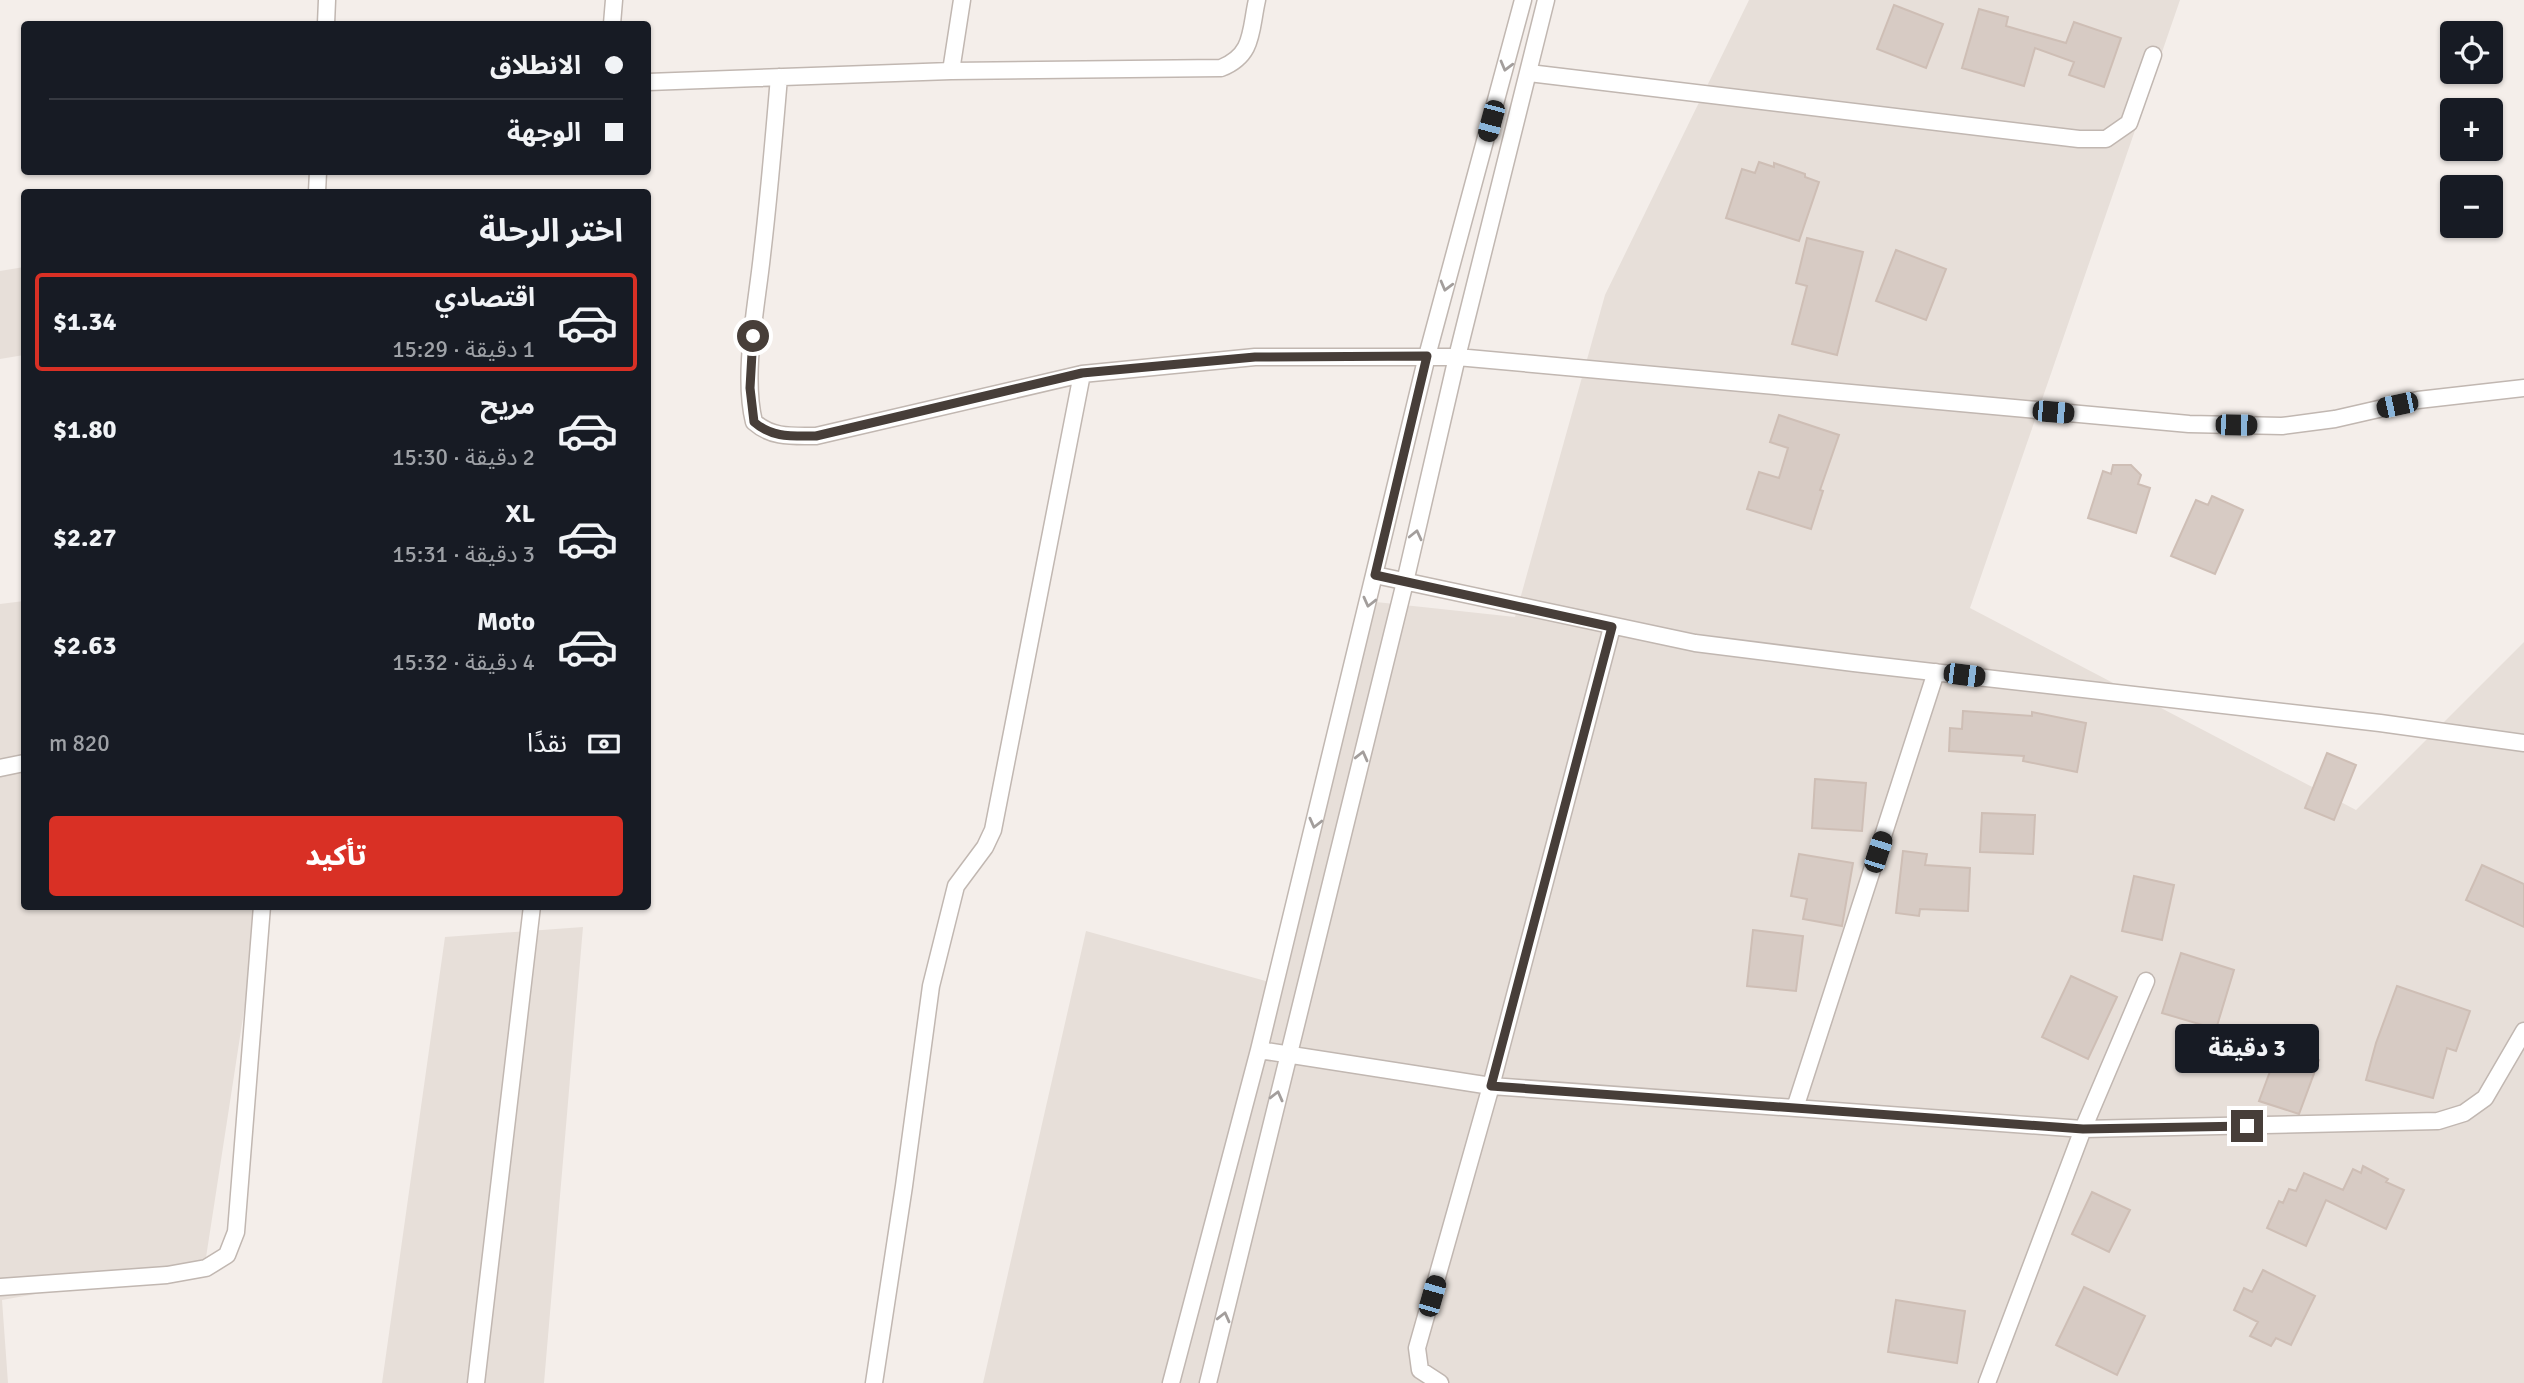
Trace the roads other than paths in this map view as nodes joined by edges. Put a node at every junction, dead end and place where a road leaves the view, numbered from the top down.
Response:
1 (327, 0) edge
2 (614, 0) edge
3 (962, 0) edge
4 (1257, 0) edge
5 (1523, 0) edge
6 (1546, 0) edge
7 (326, 21) edge
8 (612, 21) edge
9 (2153, 55) dead end
10 (951, 71) junction
11 (1528, 73) junction
12 (779, 77) junction
13 (651, 82) edge
14 (1427, 356) junction
15 (1457, 357) junction
16 (1082, 373) junction
17 (2524, 388) edge
18 (1375, 575) junction
19 (1405, 582) junction
20 (1612, 627) junction
21 (1936, 672) junction
22 (2524, 743) edge
23 (21, 764) edge
24 (0, 768) edge
25 (262, 910) edge
26 (533, 910) edge
27 (2146, 981) dead end
28 (2524, 1031) edge
29 (1259, 1050) junction
30 (1288, 1053) junction
31 (1491, 1086) junction
32 (1795, 1108) junction
33 (2083, 1129) junction
34 (0, 1287) edge
35 (476, 1383) edge
36 (874, 1383) edge
37 (1171, 1383) edge
38 (1208, 1383) edge
39 (1440, 1383) edge
40 (1987, 1383) edge

1 - 7 street
2 - 8 street
3 - 10 street
4 - 10 street
5 -> 14 street
6 - 11 street
9 - 11 street
10 - 12 street
11 - 15 street
12 - 13 street
12 - 16 street
14 - 15 street
14 - 16 street
14 - 18 street
15 - 17 street
19 -> 15 street
16 - 36 street
18 - 19 street
18 -> 29 street
19 - 20 street
30 -> 19 street
20 - 21 street
20 - 31 street
21 - 22 street
21 - 32 street
23 - 24 street
25 - 34 street
26 - 35 street
27 - 33 street
28 - 33 street
29 - 30 street
29 - 37 street
30 - 31 street
38 -> 30 street
31 - 32 street
31 - 39 street
32 - 33 street
33 - 40 street

